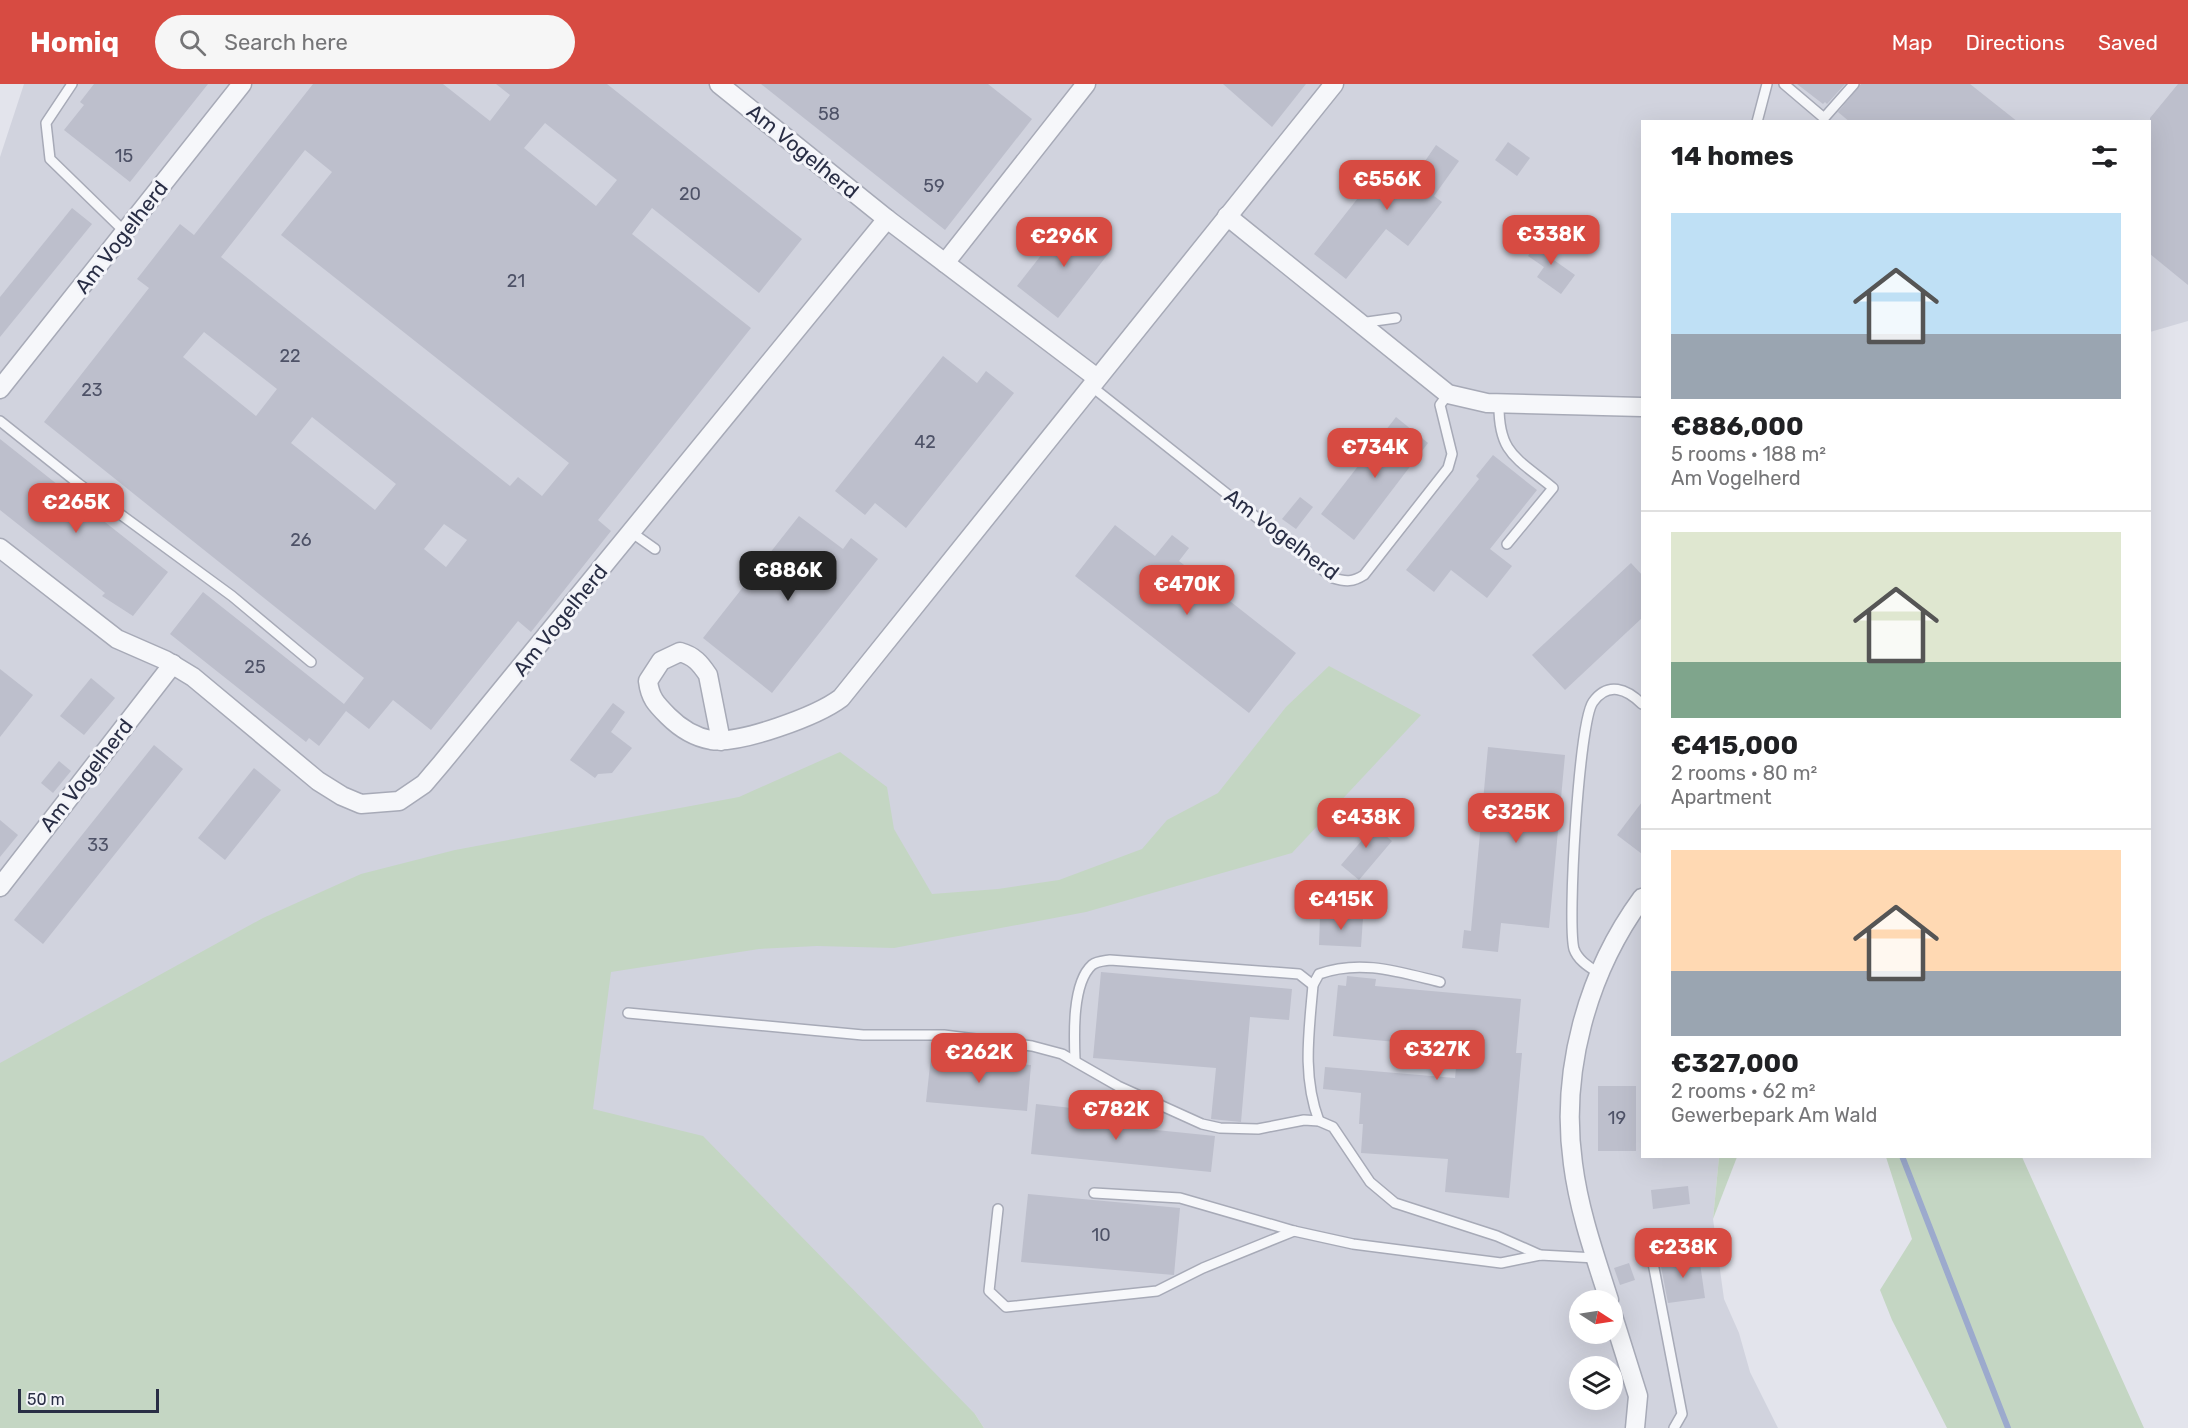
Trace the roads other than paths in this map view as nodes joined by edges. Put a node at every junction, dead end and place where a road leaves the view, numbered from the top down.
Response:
1 (72, 84) edge
2 (242, 84) edge
3 (719, 84) edge
4 (1086, 84) edge
5 (1334, 84) edge
6 (1767, 84) edge
7 (1784, 84) edge
8 (1854, 84) edge
9 (1757, 120) edge
10 (1227, 216) junction
11 (887, 219) junction
12 (125, 232) junction
13 (945, 263) junction
14 (1396, 318) dead end
15 (1357, 323) junction
16 (1094, 382) junction
17 (0, 389) edge
18 (1448, 394) junction
19 (1499, 403) junction
20 (1641, 407) edge
21 (0, 422) edge
22 (631, 532) junction
23 (1507, 544) dead end
24 (0, 548) edge
25 (655, 549) dead end
26 (311, 662) dead end
27 (173, 664) junction
28 (1641, 703) edge
29 (721, 741) junction
30 (0, 888) edge
31 (1641, 900) edge
32 (1600, 974) junction
33 (1440, 982) dead end
34 (1313, 985) junction
35 (628, 1013) dead end
36 (1075, 1060) junction
37 (1319, 1121) junction
38 (1094, 1193) dead end
39 (998, 1209) dead end
40 (1294, 1231) junction
41 (1540, 1255) junction
42 (1596, 1258) junction
43 (1653, 1263) dead end
44 (1606, 1290) edge
45 (1622, 1344) edge
46 (1635, 1428) edge
47 (1674, 1428) edge

1 - 12 lane
2 - 12 street, Am Vogelherd
3 - 11 street, Am Vogelherd
4 - 13 street
5 - 10 street
6 - 9 lane
7 - 8 lane
10 - 15 street
10 - 16 street
11 - 13 street, Am Vogelherd
11 - 22 street, Am Vogelherd
12 - 17 street, Am Vogelherd
13 - 16 street, Am Vogelherd
14 - 15 lane
15 - 18 street
16 - 18 lane, Am Vogelherd
16 - 29 street
18 - 19 street
19 - 20 street
19 - 23 lane
21 - 26 lane
22 - 25 lane
22 - 27 street, Am Vogelherd
24 - 27 street, Am Vogelherd
27 - 30 street, Am Vogelherd
28 - 32 lane
29 - 29 street
31 - 32 street
32 - 42 street
33 - 34 lane
34 - 36 lane
34 - 37 lane
35 - 36 lane
36 - 37 lane
37 - 41 lane
38 - 40 lane
39 - 40 lane
40 - 41 lane
41 - 42 lane
42 - 44 street
43 - 47 lane
45 - 46 street

